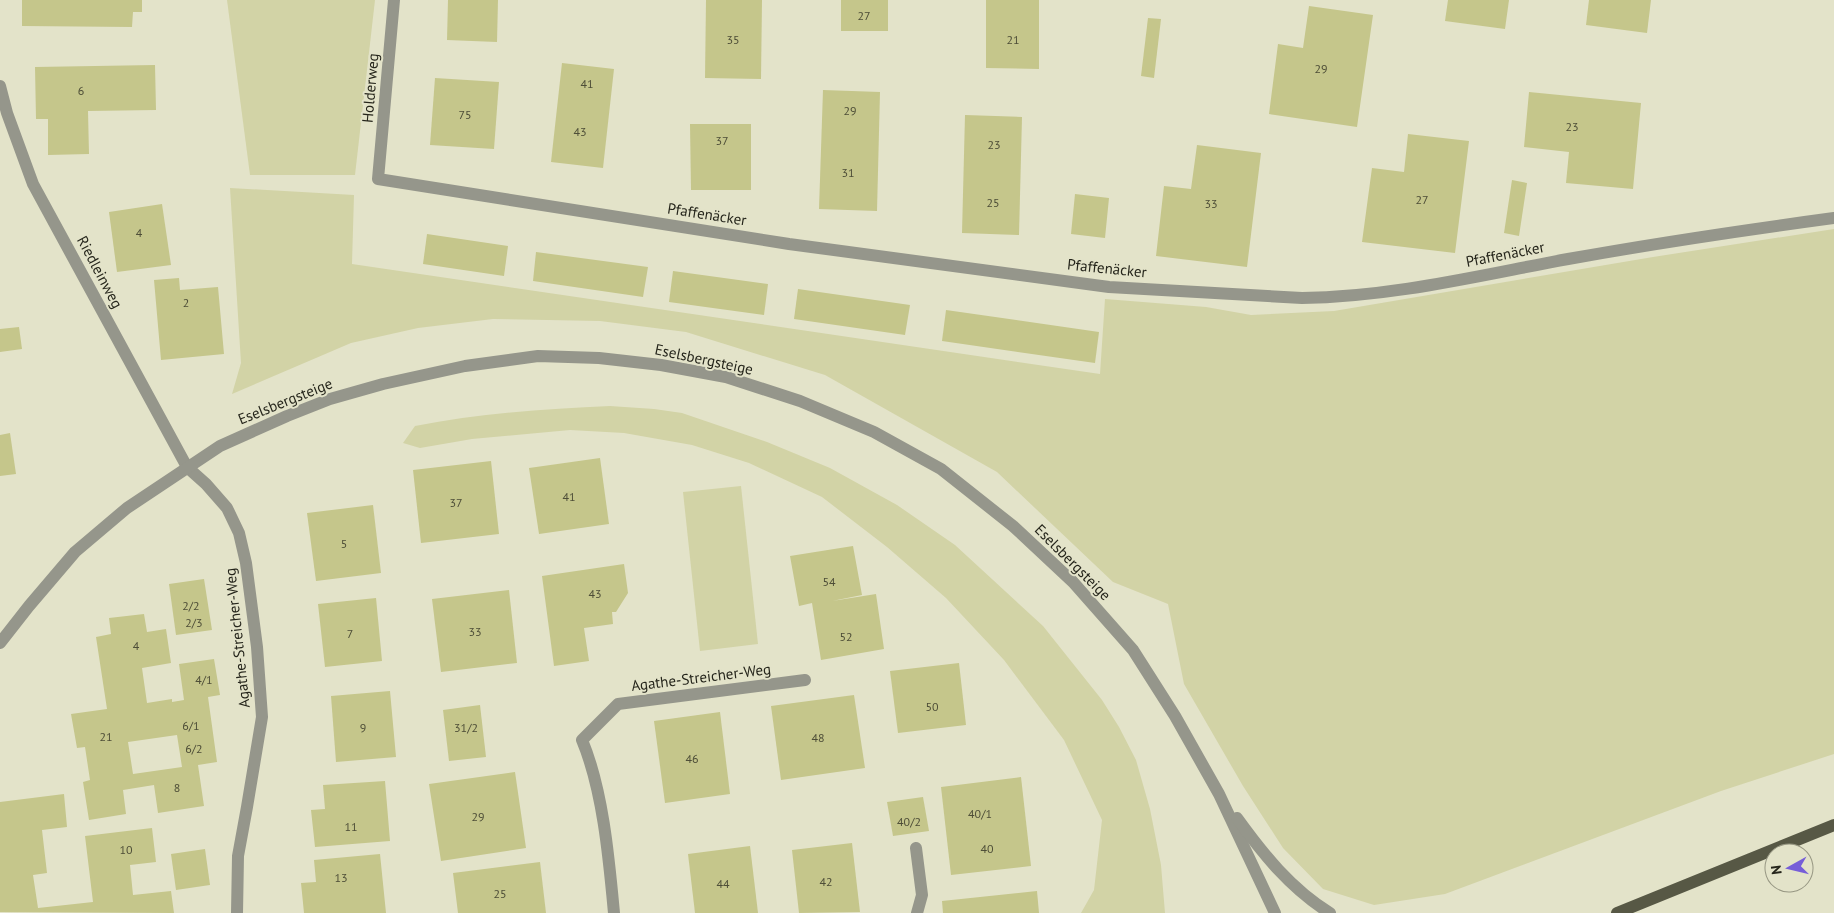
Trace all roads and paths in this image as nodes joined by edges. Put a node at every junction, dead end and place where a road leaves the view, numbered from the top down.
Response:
1 (394, 0) edge
2 (0, 86) edge
3 (378, 179) joint
4 (1834, 218) edge
5 (187, 466) junction
6 (0, 643) edge
7 (805, 680) dead end
8 (1219, 794) junction
9 (1834, 825) edge
10 (916, 848) dead end
11 (237, 913) edge
12 (614, 913) edge
13 (917, 913) edge
14 (1276, 913) edge
15 (1330, 913) edge
16 (1617, 913) edge

1 - 3 street, Holderweg
2 - 5 street, Riedleinweg
3 - 4 street, Pfaffenäcker
5 - 6 street, Eselsbergsteige
5 - 8 street, Eselsbergsteige
5 - 11 street, Agathe-Streicher-Weg
7 - 12 street, Agathe-Streicher-Weg
8 - 14 street, Eselsbergsteige
8 - 15 street
9 - 16 main road
10 - 13 street

